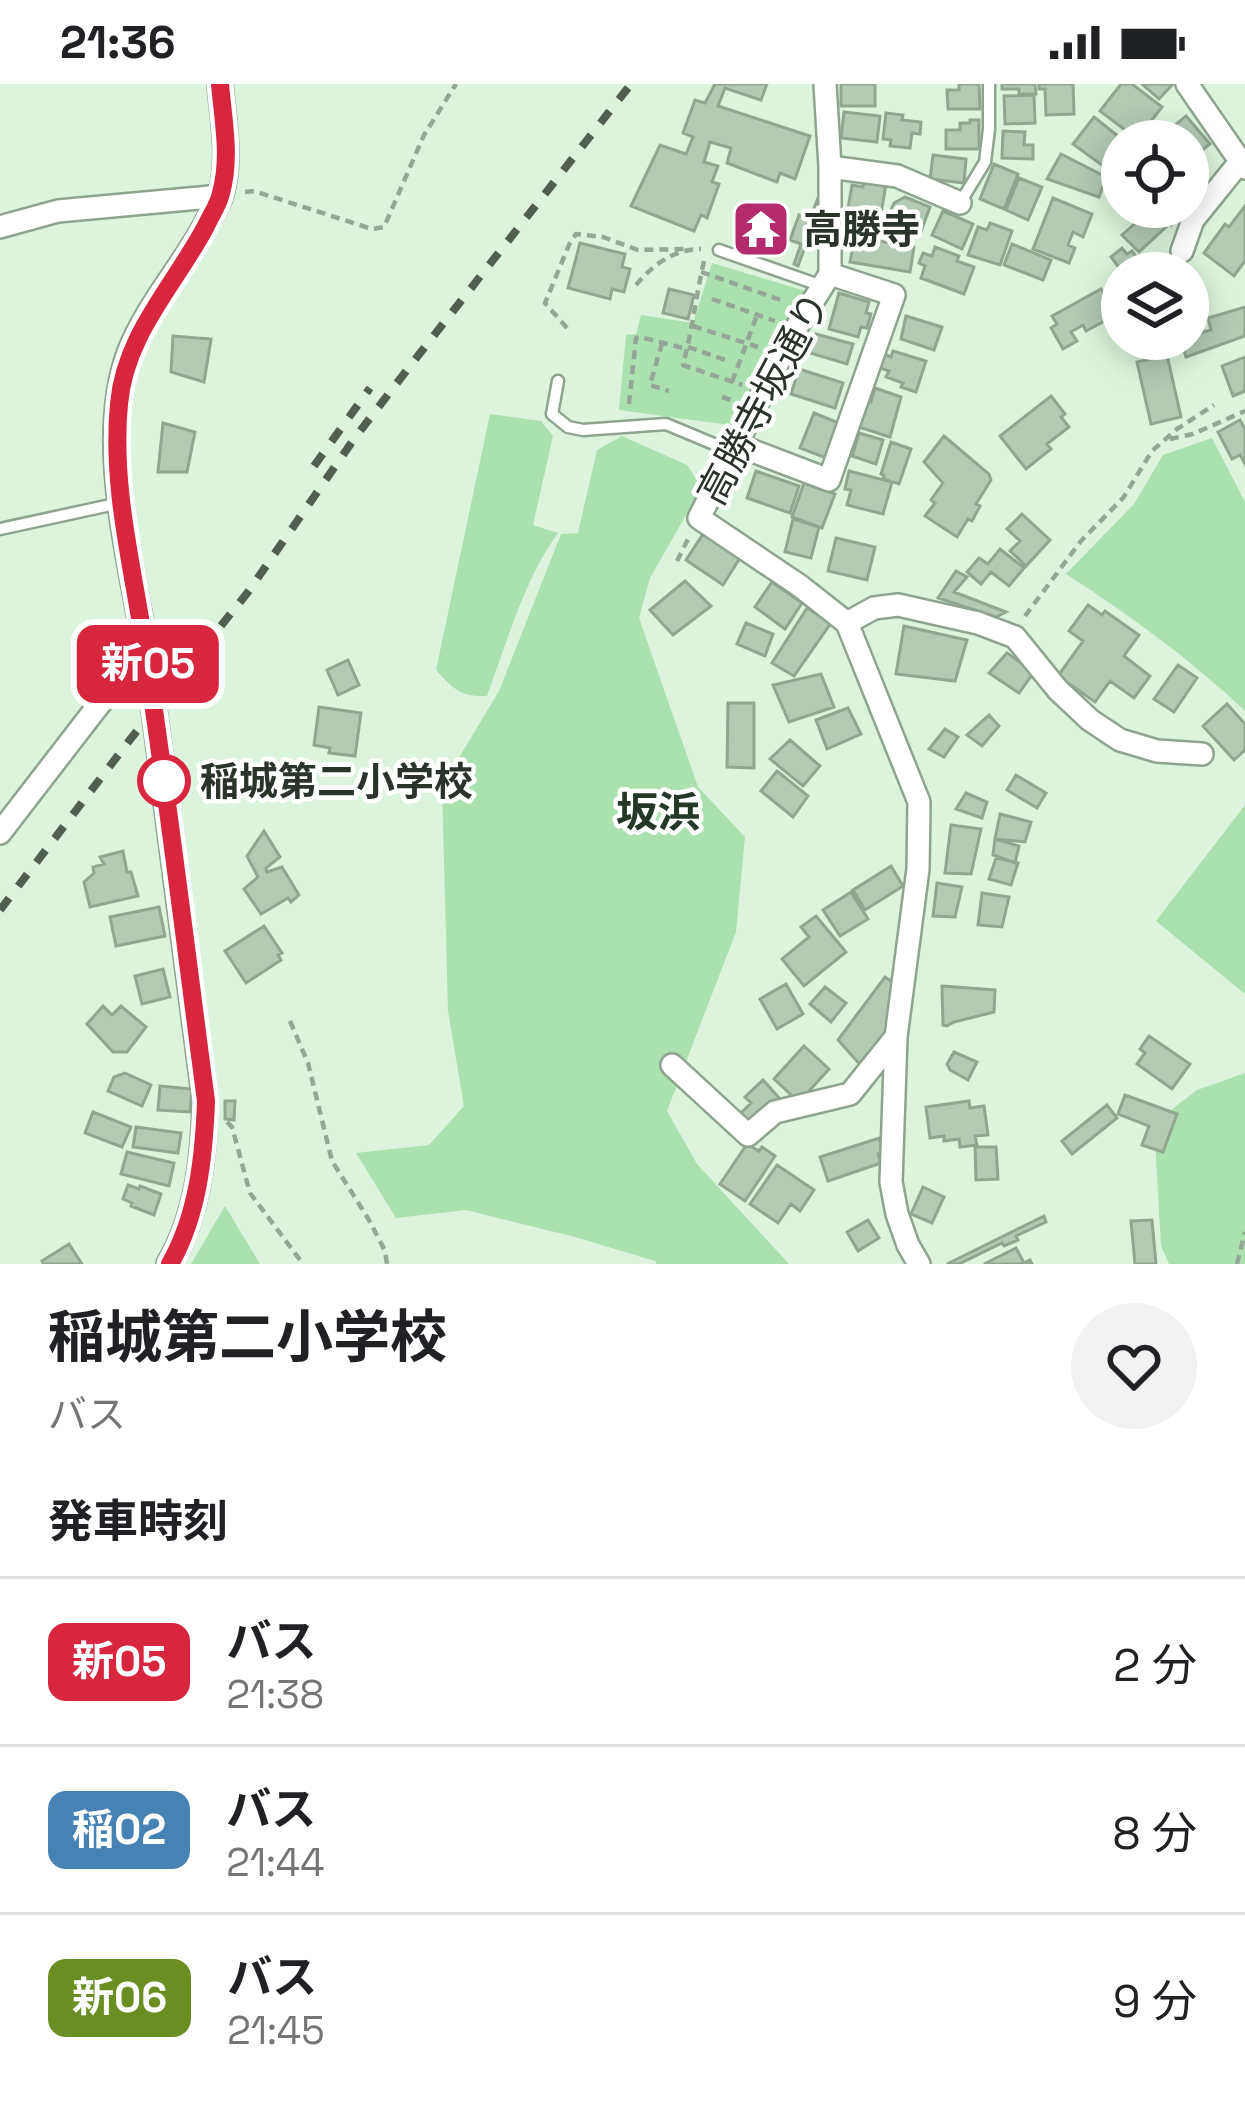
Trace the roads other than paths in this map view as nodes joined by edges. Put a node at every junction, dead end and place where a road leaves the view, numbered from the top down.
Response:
1 (220, 84) edge
2 (825, 84) edge
3 (989, 84) edge
4 (1187, 84) edge
5 (1242, 166) edge
6 (830, 167) junction
7 (221, 196) junction
8 (960, 203) joint
9 (0, 227) edge
10 (718, 250) dead end
11 (1182, 251) dead end
12 (826, 280) junction
13 (558, 381) dead end
14 (735, 448) junction
15 (120, 503) junction
16 (0, 529) edge
17 (847, 623) junction
18 (146, 654) junction
19 (1202, 754) dead end
20 (0, 833) edge
21 (896, 1037) junction
22 (672, 1065) dead end
23 (170, 1264) edge
24 (919, 1264) edge

1 - 7 street
2 - 6 street, 高勝寺坂通り
3 - 8 lane
4 - 5 street
5 - 11 street
6 - 8 street
6 - 12 street, 高勝寺坂通り
7 - 9 street
7 - 15 street
10 - 12 lane
12 - 14 street, 高勝寺坂通り
12 - 14 street
13 - 14 lane
14 - 17 street, 高勝寺坂通り
15 - 16 lane
15 - 18 street
17 - 19 street
17 - 21 street, 高勝寺坂通り
18 - 20 street
18 - 23 street, bridge
21 - 22 street
21 - 24 street, 高勝寺坂通り

